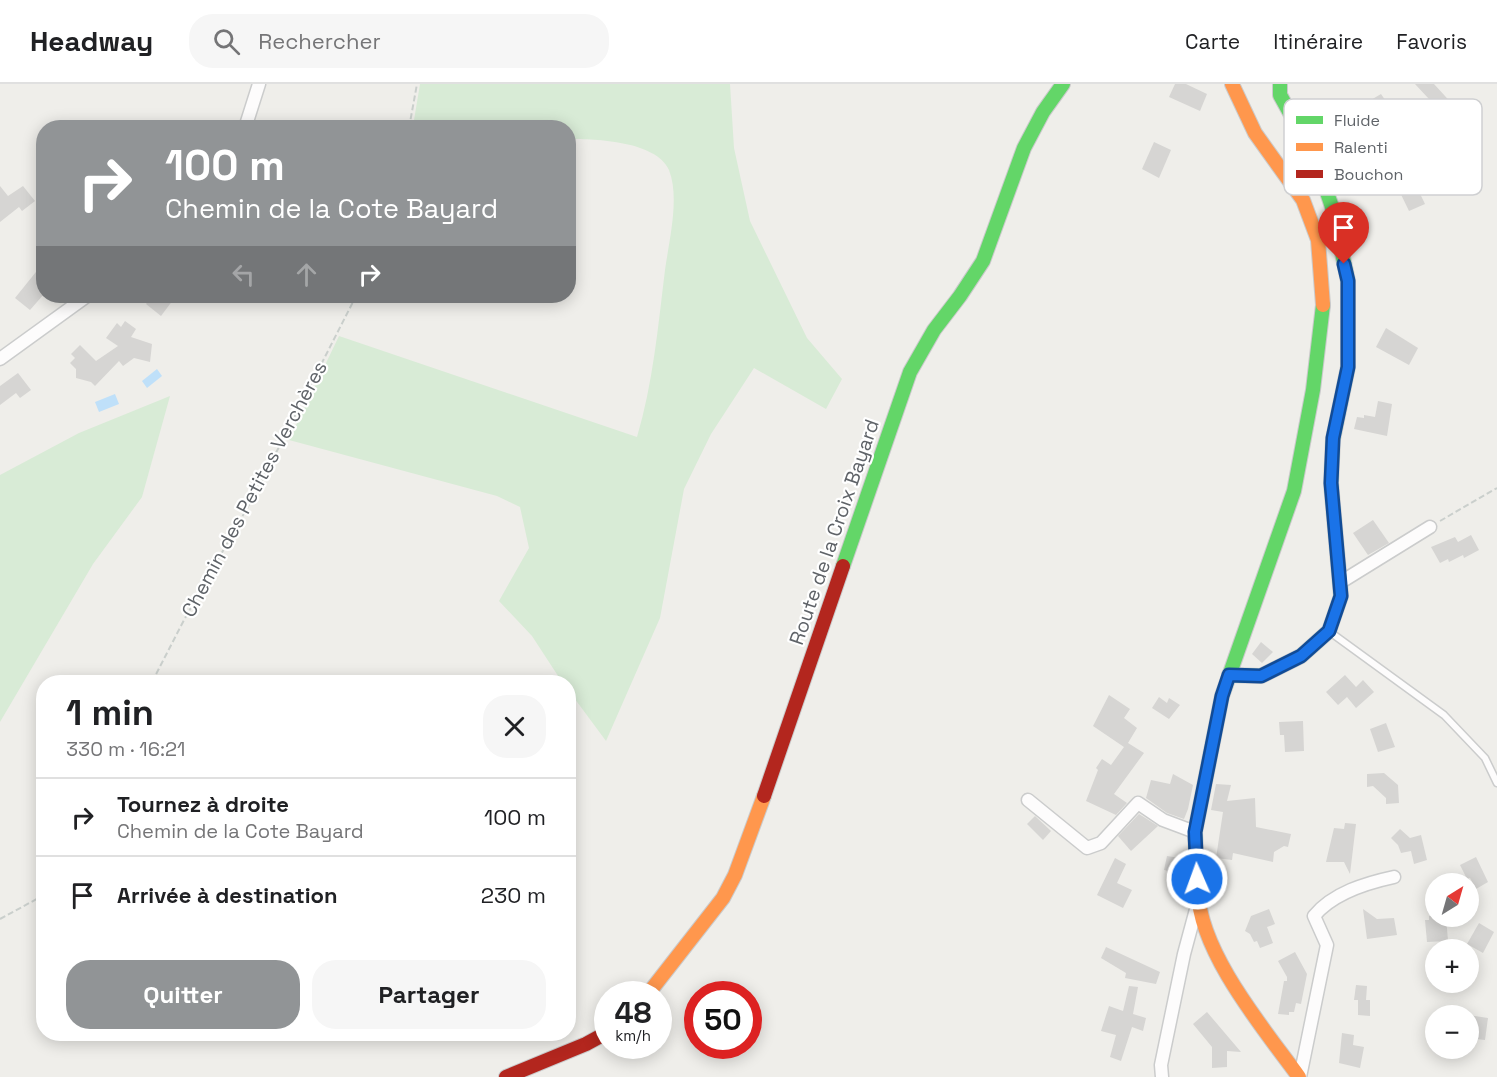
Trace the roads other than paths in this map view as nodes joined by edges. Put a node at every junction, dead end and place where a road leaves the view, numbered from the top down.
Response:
1 (259, 84) edge
2 (1063, 84) edge
3 (1232, 84) edge
4 (1280, 84) edge
5 (1284, 102) edge
6 (248, 120) edge
7 (1284, 172) edge
8 (1300, 195) edge
9 (1328, 195) edge
10 (77, 303) edge
11 (0, 359) edge
12 (1430, 527) road end
13 (1341, 582) junction
14 (1329, 631) junction
15 (1229, 675) junction
16 (1497, 783) edge
17 (1028, 800) dead end
18 (1195, 832) junction
19 (1394, 877) dead end
20 (1198, 902) junction
21 (659, 981) edge
22 (594, 1040) edge
23 (506, 1077) edge
24 (1162, 1077) edge
25 (1299, 1077) edge

1 - 6 street
2 - 21 main road, Route de la Croix Bayard
3 - 7 main road
4 - 5 main road
8 - 15 main road
9 - 13 main road
10 - 11 street
12 - 13 street
13 - 14 main road
14 - 15 main road
14 - 16 lane
15 - 18 main road
17 - 18 street
18 - 20 main road
19 - 25 street
20 - 24 street
20 - 25 main road
22 - 23 main road

